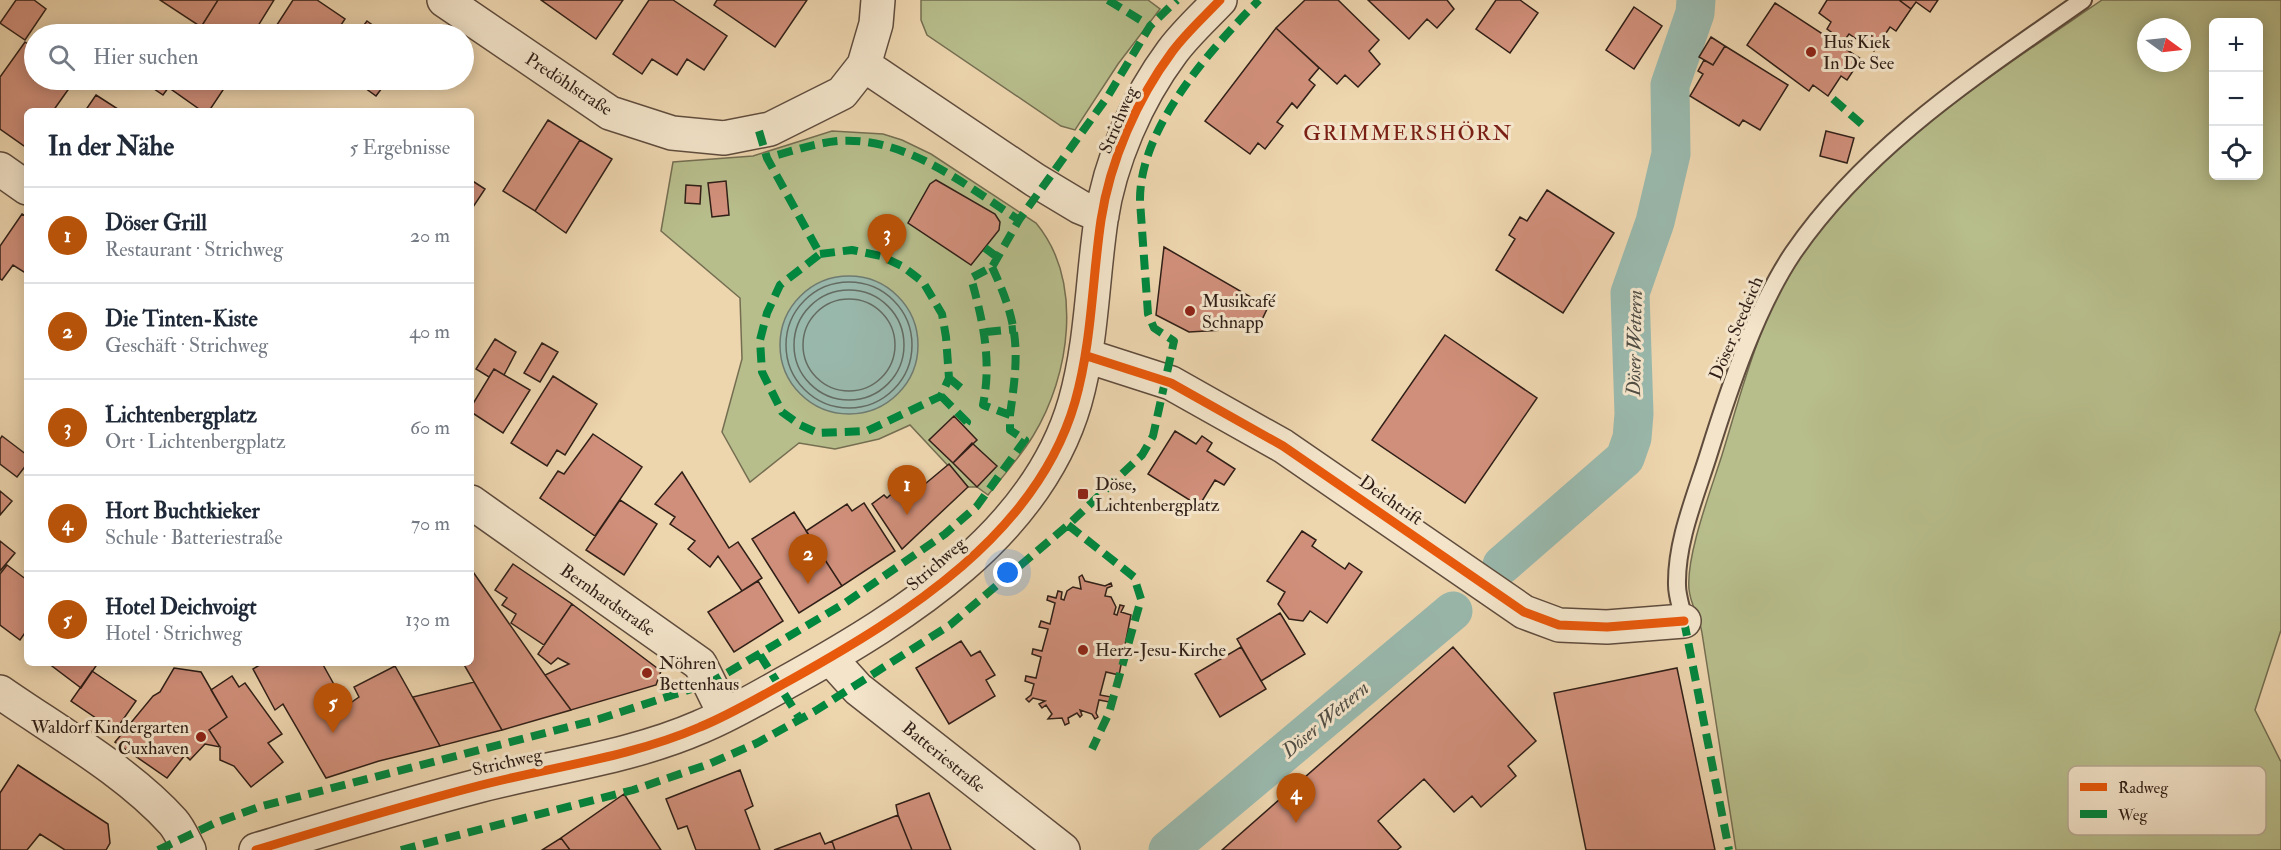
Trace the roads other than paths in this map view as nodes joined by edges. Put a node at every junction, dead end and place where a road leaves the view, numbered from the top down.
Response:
1 (444, 0) edge
2 (878, 0) edge
3 (1220, 0) edge
4 (2083, 0) edge
5 (864, 65) junction
6 (0, 169) edge
7 (24, 186) edge
8 (1102, 216) junction
9 (1087, 356) junction
10 (474, 504) edge
11 (1684, 621) joint
12 (830, 658) junction
13 (0, 692) edge
14 (725, 715) junction
15 (189, 850) edge
16 (256, 850) edge
17 (1063, 850) edge

1 - 5 street, Predöhlstraße
2 - 5 street
3 - 8 street, Strichweg
4 - 11 lane, Döser Seedeich
5 - 8 street
6 - 7 street
8 - 9 street, Strichweg
9 - 11 street, Deichtrift
9 - 12 street, Strichweg
10 - 14 street, Bernhardstraße
12 - 14 street, Strichweg
12 - 17 street, Batteriestraße
13 - 15 street
14 - 16 street, Strichweg

